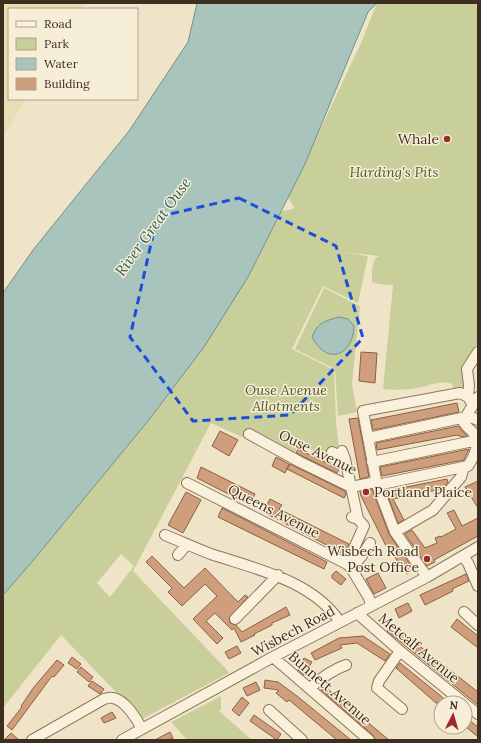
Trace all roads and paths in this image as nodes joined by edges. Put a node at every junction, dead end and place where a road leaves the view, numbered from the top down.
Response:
1 (478, 352) edge
2 (473, 400) edge
3 (466, 417) junction
4 (478, 420) edge
5 (249, 434) dead end
6 (368, 438) junction
7 (478, 440) edge
8 (332, 452) dead end
9 (372, 462) junction
10 (471, 462) edge
11 (187, 483) dead end
12 (376, 484) junction
13 (351, 487) junction
14 (395, 532) junction
15 (165, 536) dead end
16 (370, 543) dead end
17 (187, 544) junction
18 (478, 547) edge
19 (178, 554) dead end
20 (463, 556) junction
21 (349, 566) junction
22 (278, 575) junction
23 (427, 577) junction
24 (478, 586) edge
25 (371, 606) junction
26 (464, 612) dead end
27 (357, 613) junction
28 (235, 619) dead end
29 (340, 622) junction
30 (477, 622) edge
31 (400, 651) junction
32 (273, 657) junction
33 (346, 665) dead end
34 (310, 688) junction
35 (455, 695) edge
36 (402, 709) dead end
37 (269, 710) dead end
38 (142, 729) junction
39 (32, 740) edge
40 (122, 740) edge
41 (302, 740) edge
42 (368, 740) edge

1 - 2 street
2 - 3 street
2 - 6 street
3 - 4 street
3 - 6 street
3 - 7 street
5 - 13 street, Ouse Avenue
6 - 9 street
7 - 9 street
7 - 10 street
8 - 13 street
9 - 12 street
10 - 12 street, Ouse Avenue
10 - 14 street
11 - 21 street, Queens Avenue
12 - 13 street, Ouse Avenue
12 - 14 street
13 - 21 street
14 - 23 street
15 - 17 street
16 - 21 street
17 - 19 street
17 - 22 street
18 - 20 street, Wisbech Road
20 - 23 street, Wisbech Road
20 - 24 street
21 - 25 street
22 - 28 street
22 - 29 street
23 - 25 street, Wisbech Road
25 - 27 street, Wisbech Road
26 - 30 street
27 - 29 street, Wisbech Road
27 - 31 street, Metcalf Avenue
29 - 32 street, Wisbech Road
31 - 35 street, Metcalf Avenue
31 - 36 street
32 - 34 street, Bunnett Avenue
32 - 38 street, Wisbech Road
33 - 34 street
34 - 42 street, Bunnett Avenue
37 - 41 street
38 - 39 street
38 - 40 street, Wisbech Road

